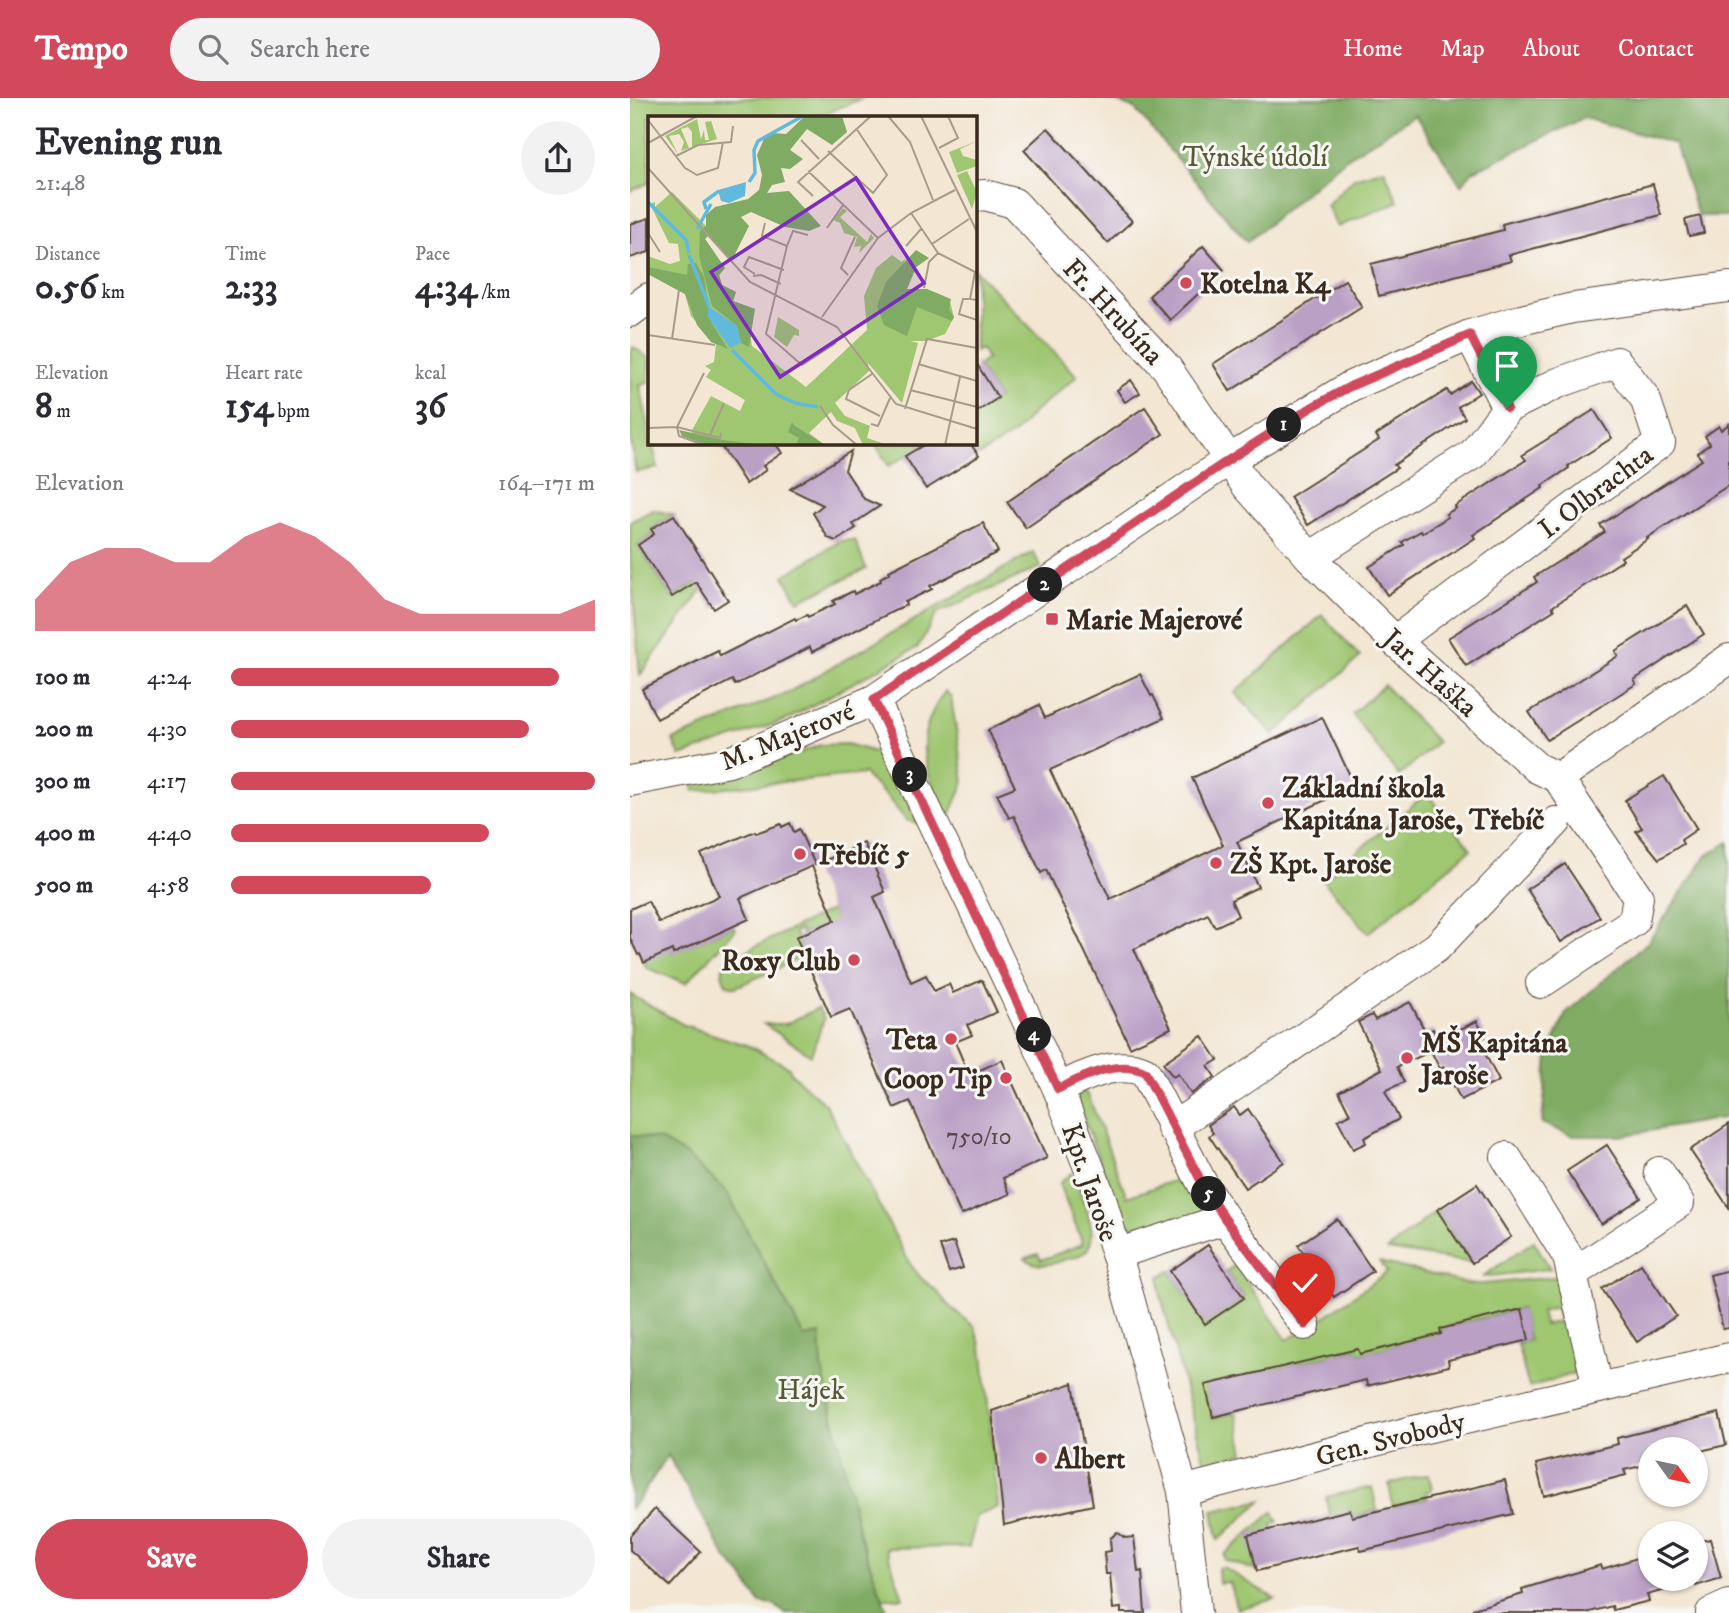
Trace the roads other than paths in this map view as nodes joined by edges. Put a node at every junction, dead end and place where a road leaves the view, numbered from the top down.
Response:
1 (976, 196) edge
2 (1729, 287) edge
3 (648, 299) edge
4 (630, 312) edge
5 (1470, 335) junction
6 (1507, 408) junction
7 (1230, 459) junction
8 (1310, 557) junction
9 (1395, 641) junction
10 (1729, 659) edge
11 (874, 700) junction
12 (1558, 778) junction
13 (630, 781) edge
14 (1556, 822) dead end
15 (1541, 983) dead end
16 (1058, 1089) junction
17 (1172, 1128) junction
18 (1506, 1157) dead end
19 (1659, 1172) dead end
20 (1225, 1219) junction
21 (1116, 1254) junction
22 (1572, 1274) junction
23 (1305, 1325) dead end
24 (1729, 1358) edge
25 (1598, 1388) junction
26 (1183, 1491) junction
27 (1729, 1605) edge
28 (1196, 1613) edge
29 (1711, 1613) edge

1 - 7 street, Fr. Hrubína
2 - 5 street
3 - 4 street
5 - 6 street
5 - 7 street, M. Majerové
6 - 8 street
6 - 9 street, I. Olbrachta
7 - 8 street, Jar. Haška
7 - 11 street, M. Majerové
8 - 9 street, Jar. Haška
9 - 12 street, Jar. Haška
10 - 12 street
11 - 13 street, M. Majerové
11 - 16 street, Kpt. Jaroše
12 - 15 street, Jar. Haška
14 - 17 street
16 - 17 street
16 - 21 street, Kpt. Jaroše
17 - 20 street
18 - 22 street
19 - 22 street
20 - 21 street
20 - 23 street
21 - 26 street, Kpt. Jaroše
22 - 25 street
24 - 25 street, Gen. Svobody
25 - 26 street, Gen. Svobody
26 - 28 street, Kpt. Jaroše
27 - 29 street

